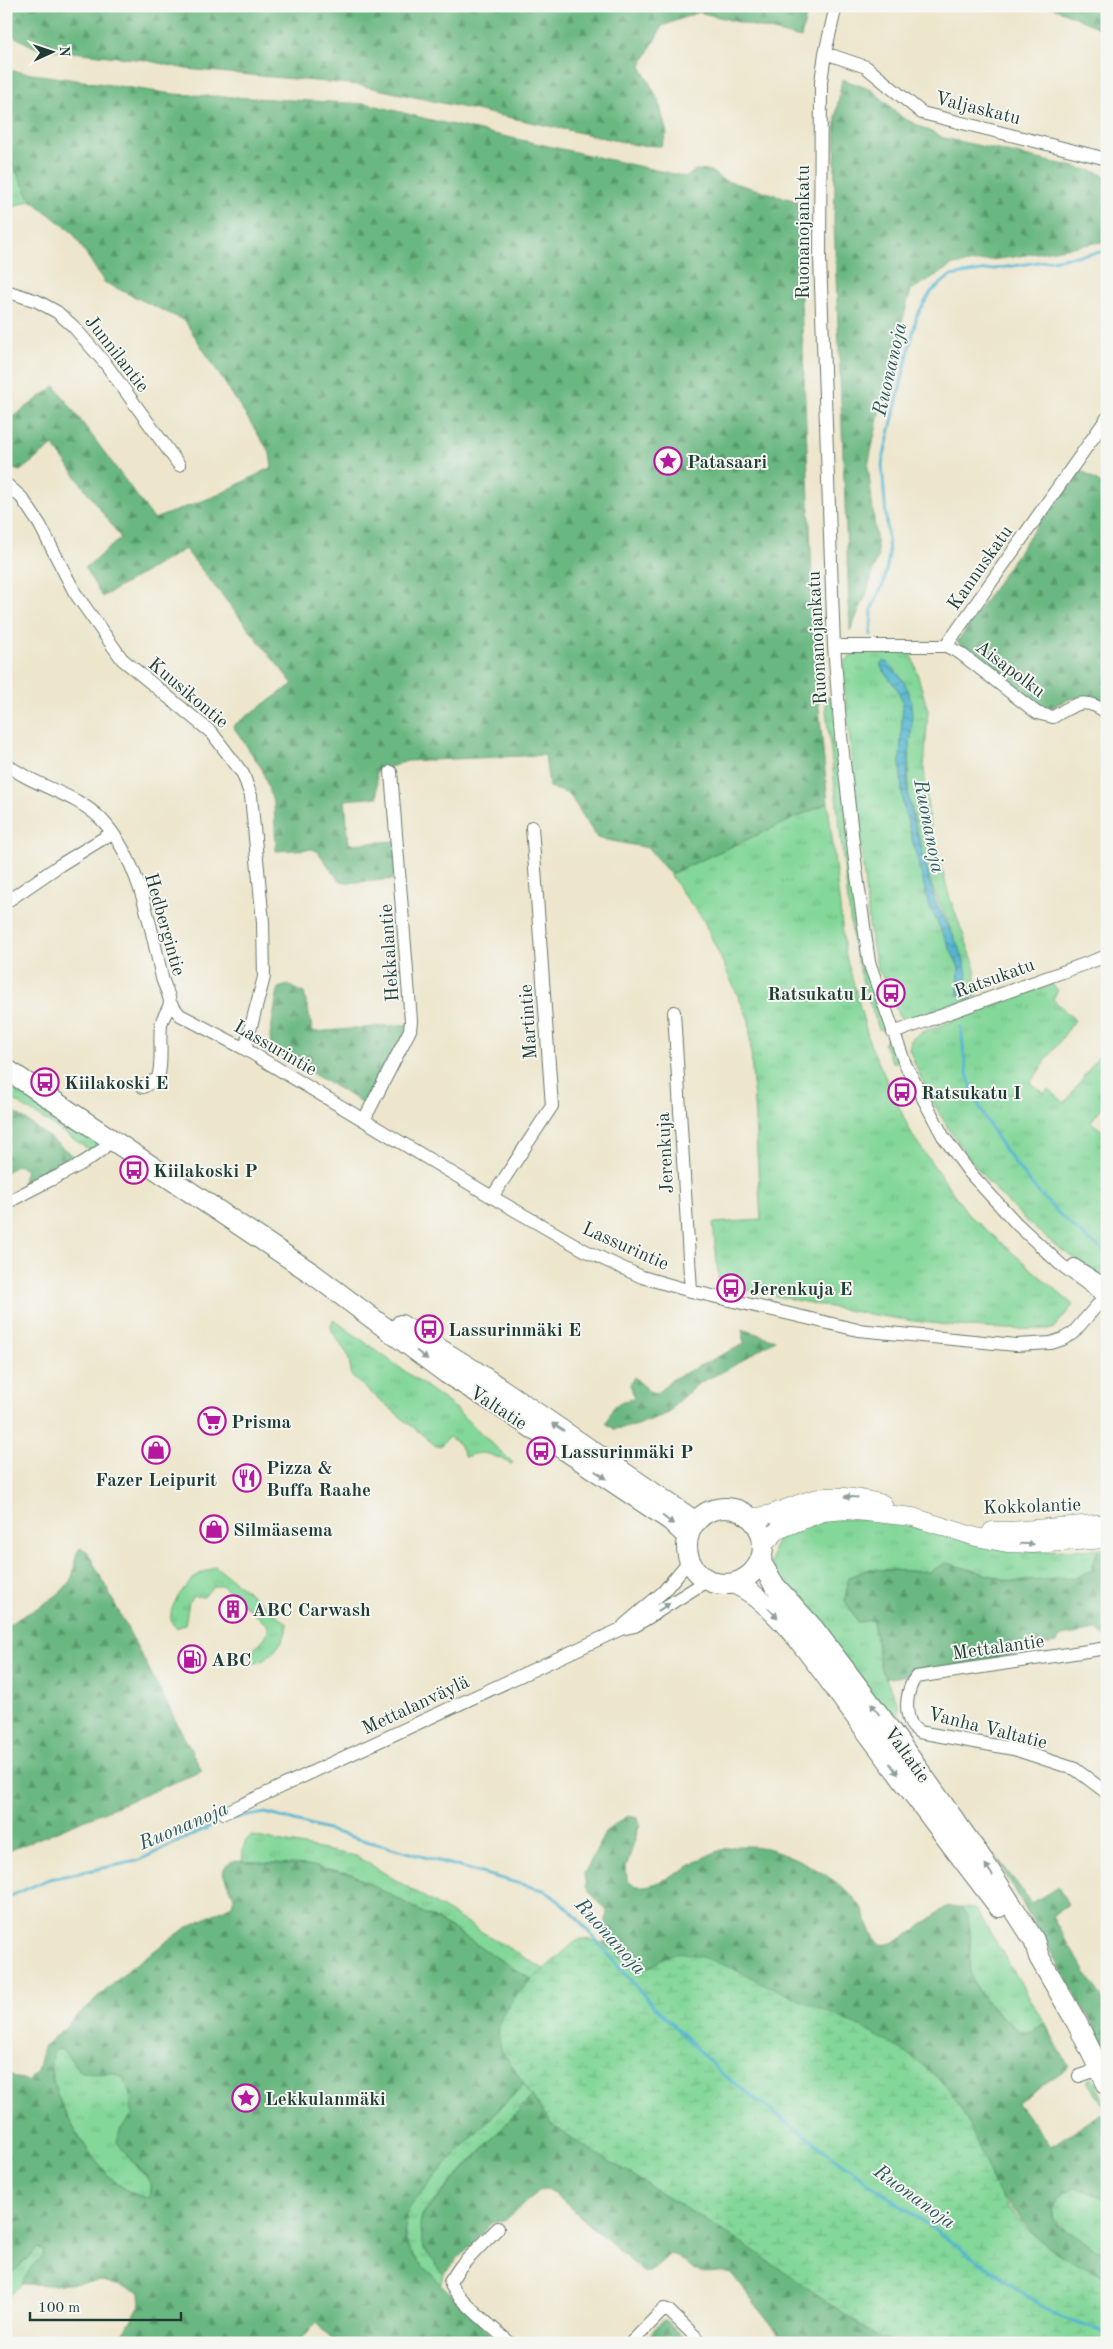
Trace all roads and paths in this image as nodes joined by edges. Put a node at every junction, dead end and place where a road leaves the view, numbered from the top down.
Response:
1 (836, 6) edge
2 (825, 53) junction
3 (1107, 159) edge
4 (6, 291) edge
5 (1107, 418) edge
6 (179, 466) dead end
7 (6, 484) edge
8 (834, 646) junction
9 (946, 646) junction
10 (1107, 713) edge
11 (6, 764) edge
12 (391, 772) dead end
13 (532, 827) dead end
14 (112, 833) junction
15 (6, 902) edge
16 (1107, 956) edge
17 (170, 1003) junction
18 (674, 1012) dead end
19 (893, 1033) junction
20 (245, 1049) junction
21 (6, 1069) edge
22 (144, 1087) dead end
23 (364, 1120) junction
24 (112, 1140) junction
25 (492, 1197) junction
26 (6, 1204) edge
27 (691, 1291) junction
28 (1106, 1294) edge
29 (751, 1517) junction
30 (921, 1519) junction
31 (1107, 1523) edge
32 (692, 1529) junction
33 (1107, 1539) edge
34 (762, 1553) junction
35 (689, 1561) junction
36 (708, 1580) junction
37 (735, 1584) junction
38 (621, 1629) junction
39 (1107, 1648) edge
40 (908, 1696) joint
41 (1107, 1793) edge
42 (224, 1813) dead end
43 (1039, 1957) junction
44 (1079, 2076) dead end
45 (1103, 2077) edge
46 (498, 2228) dead end
47 (510, 2343) edge
48 (631, 2343) edge
49 (702, 2343) edge

1 - 2 street, Ruonanojankatu
2 - 3 street, Valjaskatu
2 - 8 street, Ruonanojankatu
4 - 6 street, Junnilantie
5 - 9 street, Kannuskatu
7 - 20 street, Kuusikontie
8 - 9 street
8 - 19 street, Ruonanojankatu
9 - 10 street, Aisapolku
11 - 14 street, Hedbergintie
12 - 23 street, Hekkalantie
13 - 25 street, Martintie
14 - 15 street
14 - 17 street, Hedbergintie
16 - 19 street, Ratsukatu
17 - 20 street, Lassurintie
17 - 22 street, Hedbergintie
18 - 27 street, Jerenkuja
19 - 28 street, Ruonanojankatu
20 - 23 street, Lassurintie
21 - 24 highway, Valtatie
23 - 25 street, Lassurintie
24 - 26 street
24 - 32 highway, Valtatie
25 - 27 street, Lassurintie
27 - 28 street, Lassurintie
30 -> 29 main road, Kokkolantie
29 - 32 highway
29 - 34 highway
30 - 31 main road, Kokkolantie
30 -> 33 main road, Kokkolantie
30 - 34 main road, Kokkolantie
32 - 35 highway
34 - 37 highway
43 -> 34 highway, Valtatie
35 - 36 highway
35 - 38 street, Mettalanväylä
36 - 37 highway
38 -> 36 street, Mettalanväylä
37 -> 43 highway, Valtatie
38 - 42 street, Mettalanväylä
39 - 40 street, Mettalantie
40 - 41 street, Vanha Valtatie
43 - 45 highway, Valtatie
44 - 45 street
46 - 47 street
48 - 49 street

